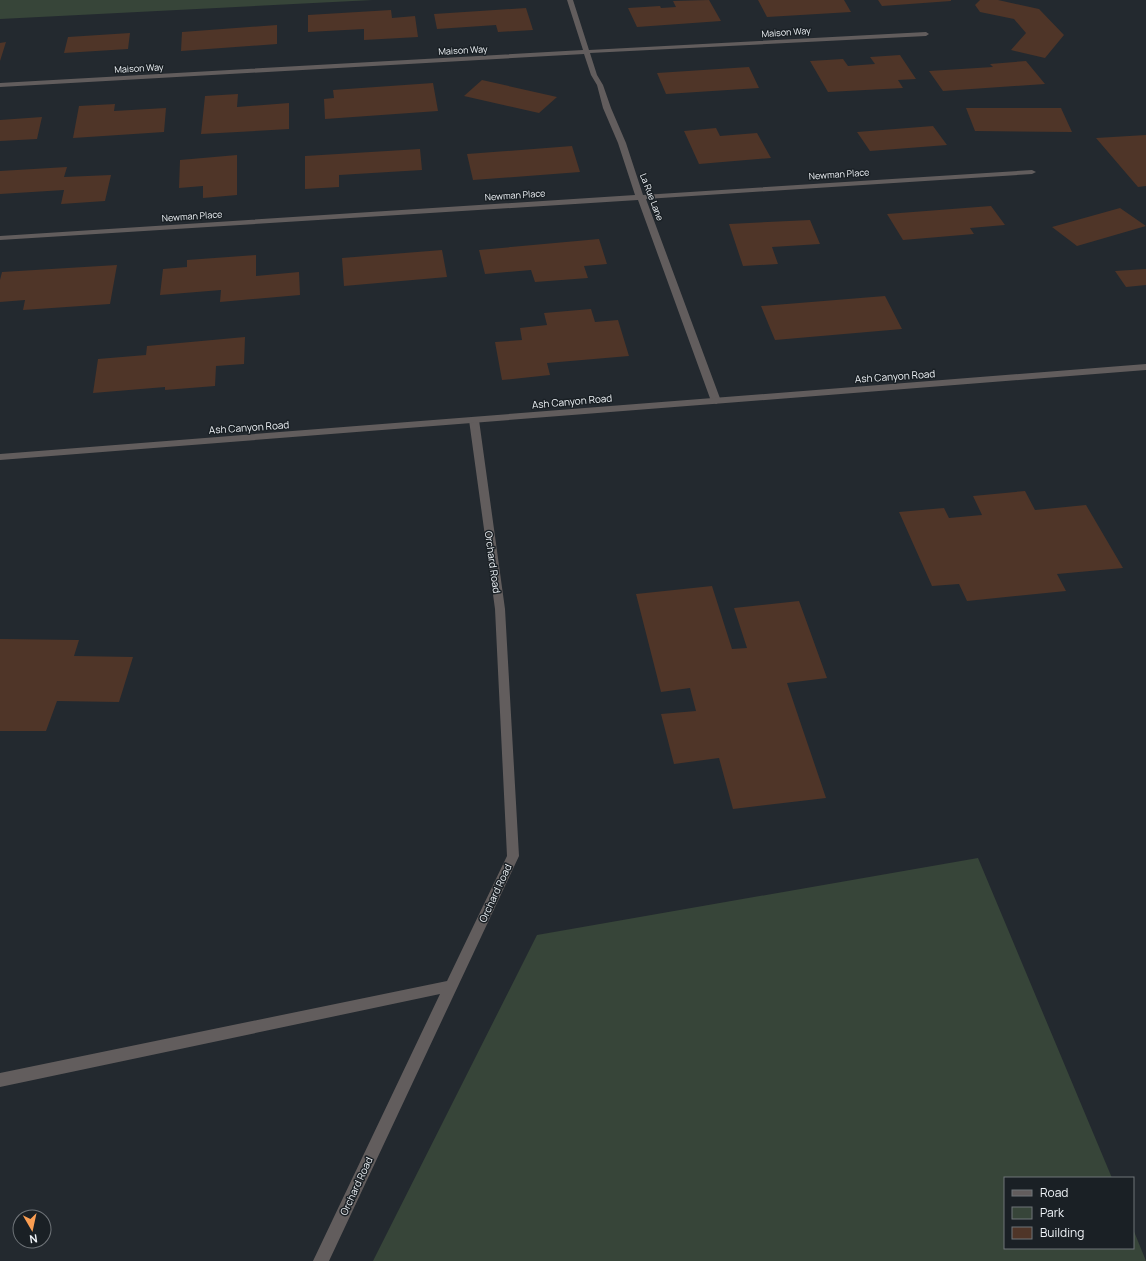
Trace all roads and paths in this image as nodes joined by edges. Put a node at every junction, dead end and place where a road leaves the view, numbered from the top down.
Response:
1 (570, 0) edge
2 (926, 34) dead end
3 (588, 52) junction
4 (0, 85) edge
5 (1032, 172) dead end
6 (640, 197) junction
7 (0, 238) edge
8 (1146, 367) edge
9 (716, 401) junction
10 (474, 420) junction
11 (0, 457) edge
12 (451, 986) junction
13 (0, 1080) edge
14 (321, 1261) edge

1 - 3 street, La Rue Lane
2 - 3 street, Maison Way
3 - 4 street, Maison Way
3 - 6 street, La Rue Lane
5 - 6 street, Newman Place
6 - 7 street, Newman Place
6 - 9 street, La Rue Lane
8 - 9 street, Ash Canyon Road
9 - 10 street, Ash Canyon Road
10 - 11 street, Ash Canyon Road
10 - 12 street, Orchard Road
12 - 13 street
12 - 14 street, Orchard Road

